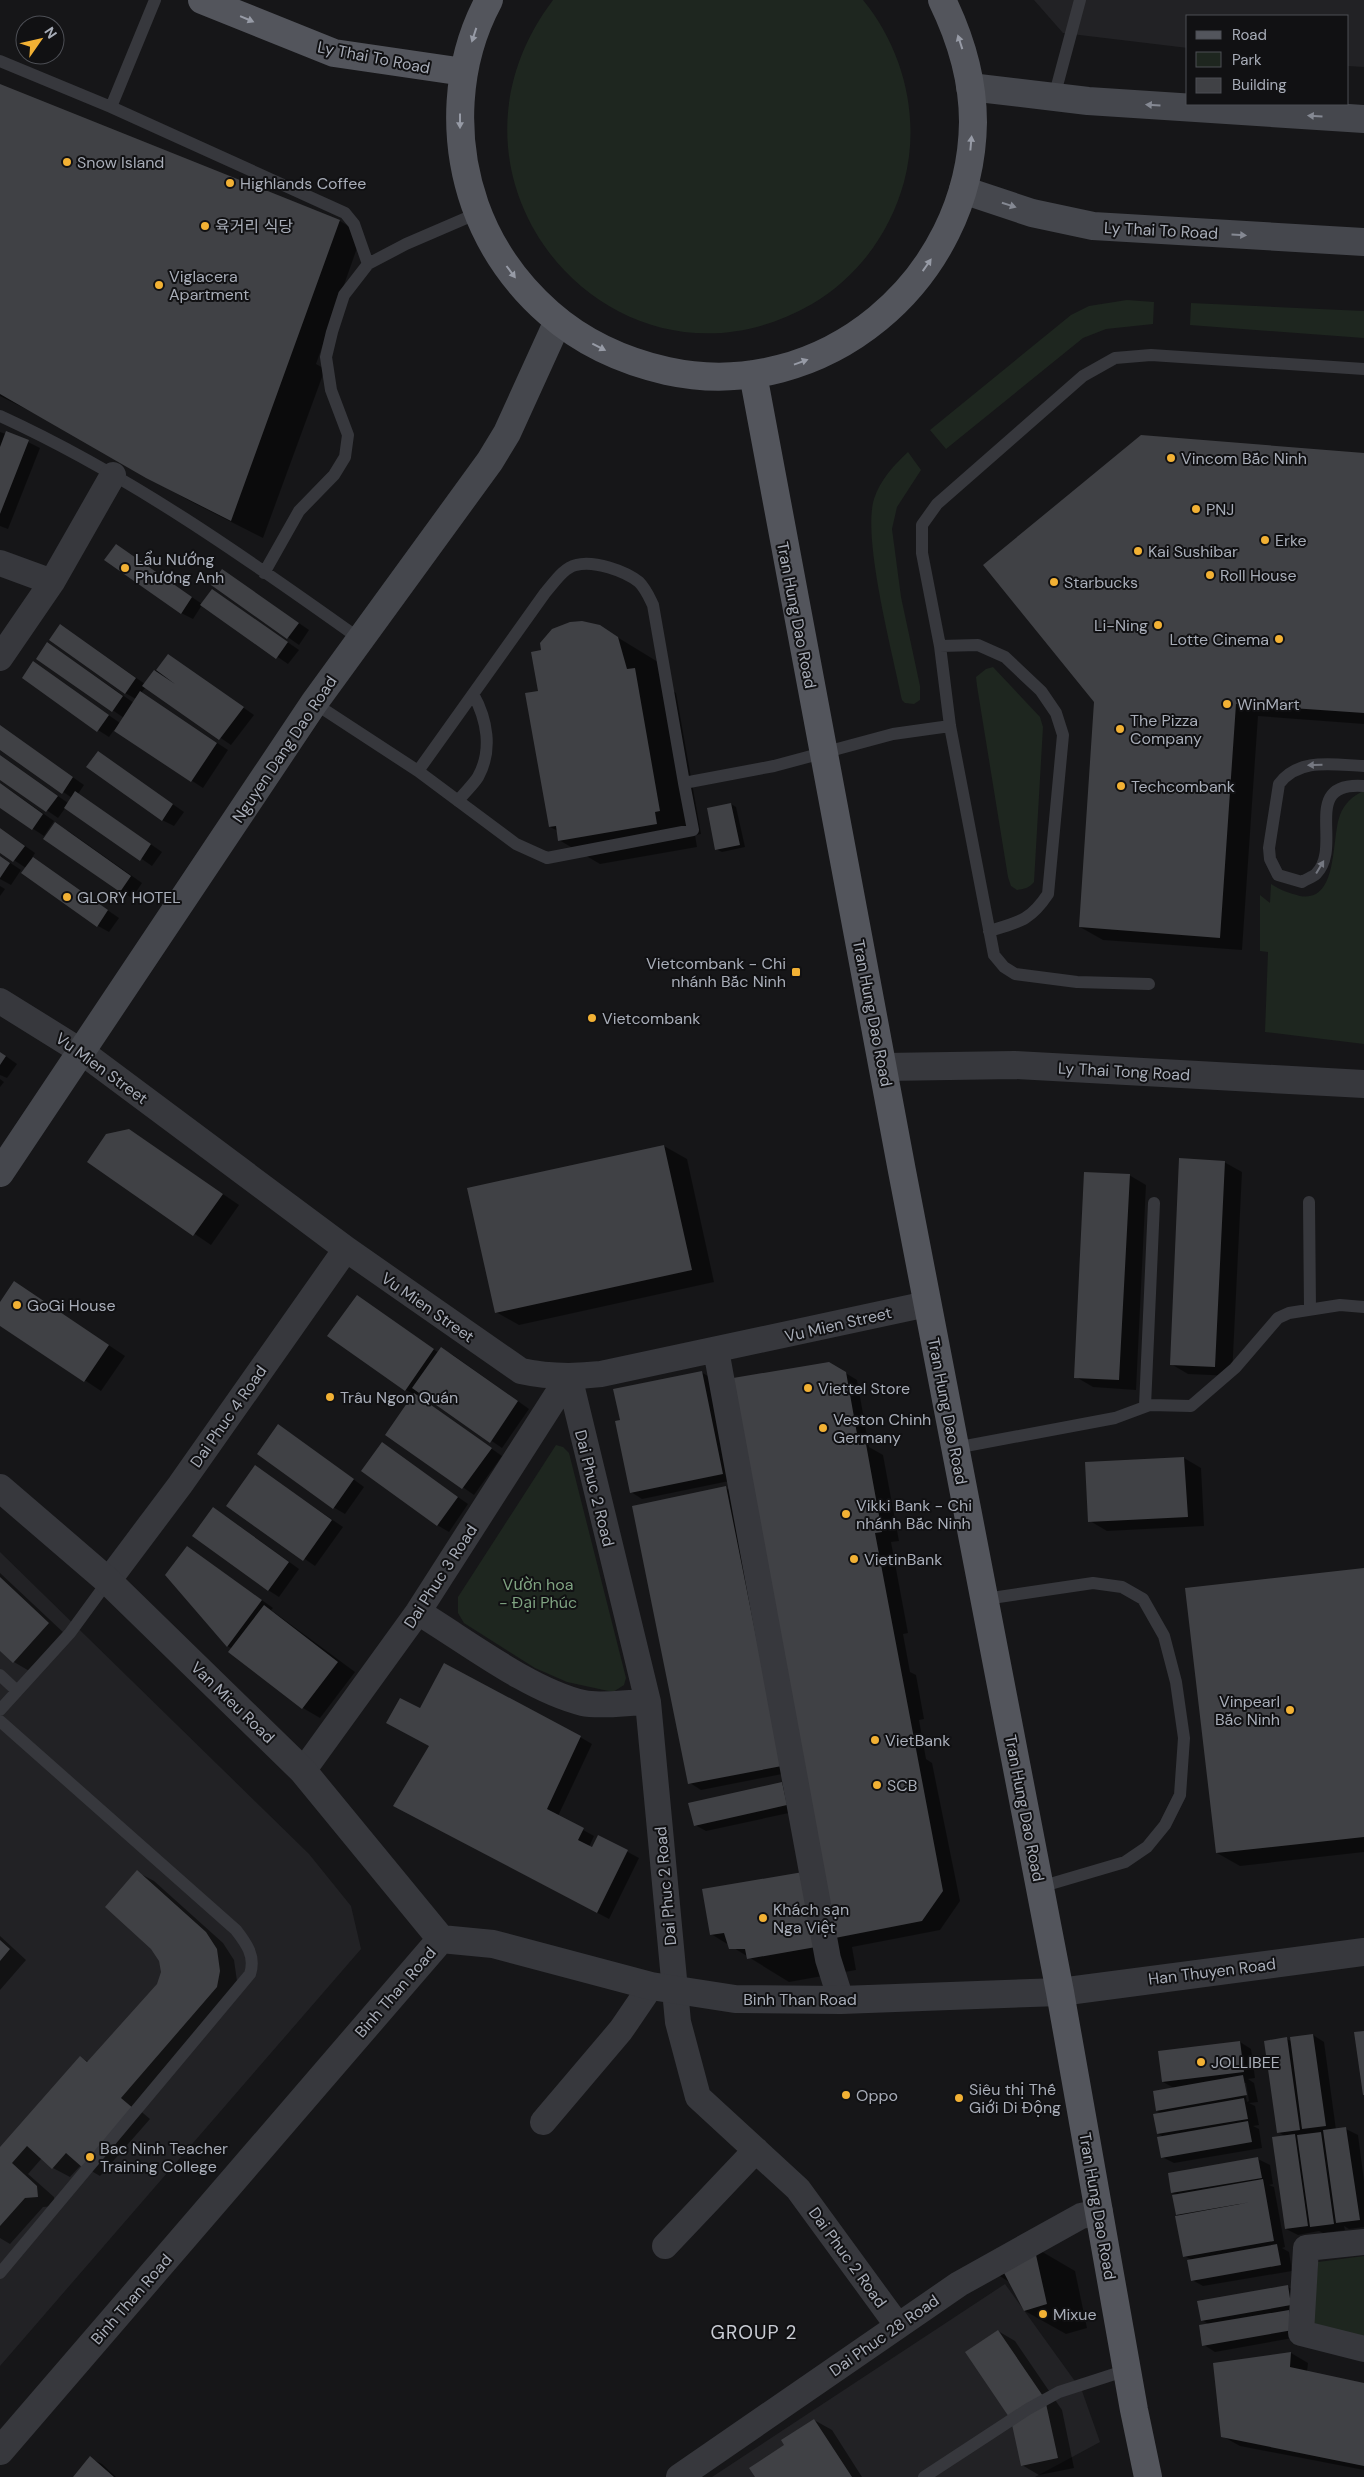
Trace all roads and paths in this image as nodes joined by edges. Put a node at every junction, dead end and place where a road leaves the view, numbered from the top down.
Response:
1 (155, 0) edge
2 (202, 0) edge
3 (489, 0) edge
4 (942, 0) edge
5 (1069, 0) edge
6 (1080, 0) edge
7 (1076, 16) junction
8 (0, 61) edge
9 (464, 72) junction
10 (970, 87) junction
11 (1054, 97) junction
12 (111, 107) junction
13 (1364, 119) edge
14 (963, 190) junction
15 (478, 213) junction
16 (1364, 242) edge
17 (368, 264) junction
18 (558, 321) junction
19 (1364, 369) edge
20 (753, 374) junction
21 (0, 416) edge
22 (113, 475) junction
23 (0, 563) edge
24 (264, 572) junction
25 (52, 582) junction
26 (360, 639) junction
27 (940, 646) junction
28 (0, 658) edge
29 (473, 694) junction
30 (314, 703) junction
31 (950, 726) junction
32 (823, 751) junction
33 (1364, 766) edge
34 (418, 771) junction
35 (684, 783) junction
36 (1364, 786) edge
37 (458, 801) junction
38 (989, 931) junction
39 (1149, 984) dead end
40 (0, 1001) edge
41 (82, 1052) junction
42 (884, 1067) junction
43 (1364, 1084) edge
44 (0, 1173) edge
45 (1309, 1202) dead end
46 (1154, 1203) dead end
47 (346, 1249) junction
48 (927, 1304) junction
49 (1364, 1307) edge
50 (1310, 1309) junction
51 (716, 1350) junction
52 (568, 1376) junction
53 (1145, 1406) junction
54 (955, 1448) junction
55 (0, 1488) edge
56 (108, 1581) junction
57 (985, 1599) junction
58 (418, 1612) junction
59 (0, 1675) edge
60 (17, 1691) junction
61 (648, 1702) junction
62 (0, 1710) edge
63 (0, 1721) edge
64 (303, 1771) junction
65 (1040, 1887) junction
66 (441, 1939) junction
67 (1364, 1952) edge
68 (663, 1989) junction
69 (1060, 1992) junction
70 (841, 2000) junction
71 (543, 2122) dead end
72 (756, 2150) junction
73 (1100, 2212) junction
74 (1364, 2242) edge
75 (665, 2246) dead end
76 (0, 2273) edge
77 (898, 2326) junction
78 (1364, 2349) edge
79 (1127, 2370) junction
80 (0, 2451) edge
81 (679, 2477) edge
82 (924, 2477) edge
83 (1148, 2477) edge

1 - 12 lane
2 -> 9 main road, Ly Thai To Road
3 -> 9 main road
10 -> 4 main road
5 - 7 lane
6 - 7 lane
7 - 11 lane
8 - 12 lane
9 -> 15 main road
10 - 11 main road
14 -> 10 main road
13 -> 11 main road
12 - 17 lane
14 -> 16 main road, Ly Thai To Road
20 -> 14 main road
15 - 17 lane
15 -> 18 main road
17 - 24 lane
18 -> 20 main road
18 - 26 main road, Nguyen Dang Dao Road
19 - 27 lane
20 - 32 main road, Tran Hung Dao Road
21 - 22 lane
22 - 24 lane
22 - 25 street
23 - 25 street
24 - 26 lane
25 - 28 street
26 - 30 main road, Nguyen Dang Dao Road
27 - 31 lane
27 - 38 lane
29 - 34 lane
29 - 35 lane
29 - 37 lane
30 - 34 lane
30 - 41 main road, Nguyen Dang Dao Road
31 - 32 lane
31 - 38 lane
32 - 35 lane
32 - 42 main road, Tran Hung Dao Road
33 -> 36 lane
34 - 37 lane
35 - 37 lane
38 - 39 lane
40 - 41 street, Vu Mien Street
41 - 44 main road, Nguyen Dang Dao Road
41 - 47 street, Vu Mien Street
42 - 43 street, Ly Thai Tong Road
42 - 48 main road, Tran Hung Dao Road
45 - 50 lane
46 - 53 lane
47 - 52 street, Vu Mien Street
47 - 56 street, Dai Phuc 4 Road
48 - 51 street, Vu Mien Street
48 - 54 main road, Tran Hung Dao Road
49 - 50 lane
50 - 53 lane
51 - 52 street, Vu Mien Street
51 - 70 street
52 - 58 street, Dai Phuc 3 Road
52 - 61 street, Dai Phuc 2 Road
53 - 54 lane
54 - 57 main road, Tran Hung Dao Road
55 - 56 street, Van Mieu Road
56 - 60 lane
56 - 64 street, Van Mieu Road
57 - 65 main road, Tran Hung Dao Road
57 - 65 lane
58 - 61 street
58 - 64 street, Dai Phuc 3 Road
59 - 60 lane
60 - 62 lane
61 - 68 street, Dai Phuc 2 Road
63 - 76 lane
64 - 66 street, Van Mieu Road
65 - 69 main road, Tran Hung Dao Road
66 - 68 street, Binh Than Road
66 - 80 street, Binh Than Road
67 - 69 street, Han Thuyen Road
68 - 70 street, Binh Than Road
68 - 71 street
68 - 72 street, Dai Phuc 2 Road
69 - 70 street, Binh Than Road
69 - 73 main road, Tran Hung Dao Road
72 - 75 street
72 - 77 street, Dai Phuc 2 Road
73 - 77 street, Dai Phuc 28 Road
73 - 79 main road, Tran Hung Dao Road
74 - 78 street
77 - 81 street, Dai Phuc 28 Road
79 - 82 lane
79 - 83 main road, Tran Hung Dao Road

